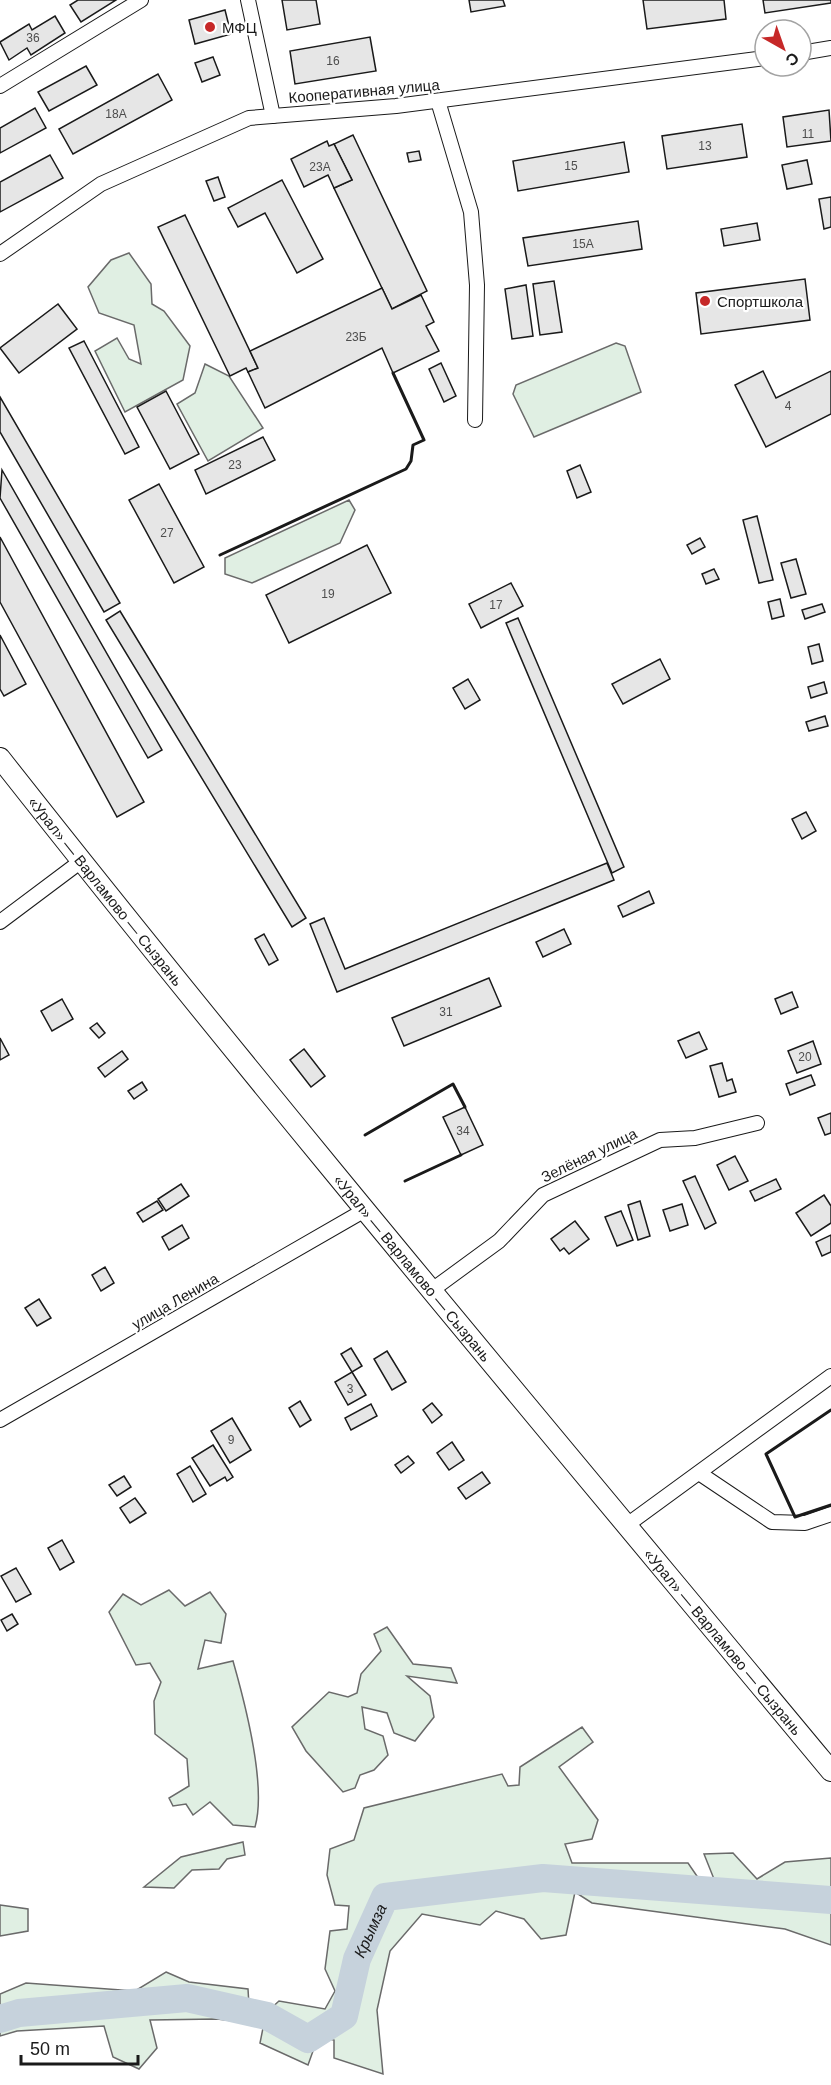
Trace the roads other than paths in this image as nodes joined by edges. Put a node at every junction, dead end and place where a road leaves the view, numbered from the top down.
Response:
1 (141, 0) edge
2 (248, 0) edge
3 (831, 48) edge
4 (813, 51) edge
5 (753, 60) edge
6 (0, 86) edge
7 (438, 101) junction
8 (273, 116) junction
9 (0, 254) edge
10 (475, 420) dead end
11 (0, 758) edge
12 (80, 862) junction
13 (0, 922) edge
14 (757, 1123) dead end
15 (365, 1210) junction
16 (432, 1290) junction
17 (831, 1376) edge
18 (0, 1420) edge
19 (699, 1473) junction
20 (831, 1514) edge
21 (627, 1525) junction
22 (831, 1771) edge

1 - 6 street
2 - 8 street
3 - 4 street
5 - 7 street, Кооперативная улица
7 - 8 street, Кооперативная улица
7 - 10 street
8 - 9 street, Кооперативная улица
11 - 12 main road, «Урал» — Варламово — Сызрань
12 - 13 street
12 - 15 main road, «Урал» — Варламово — Сызрань
14 - 16 street, Зелёная улица
15 - 16 main road, «Урал» — Варламово — Сызрань
15 - 18 street, улица Ленина
16 - 21 main road, «Урал» — Варламово — Сызрань
17 - 19 street
19 - 20 street
19 - 21 street
21 - 22 main road, «Урал» — Варламово — Сызрань

